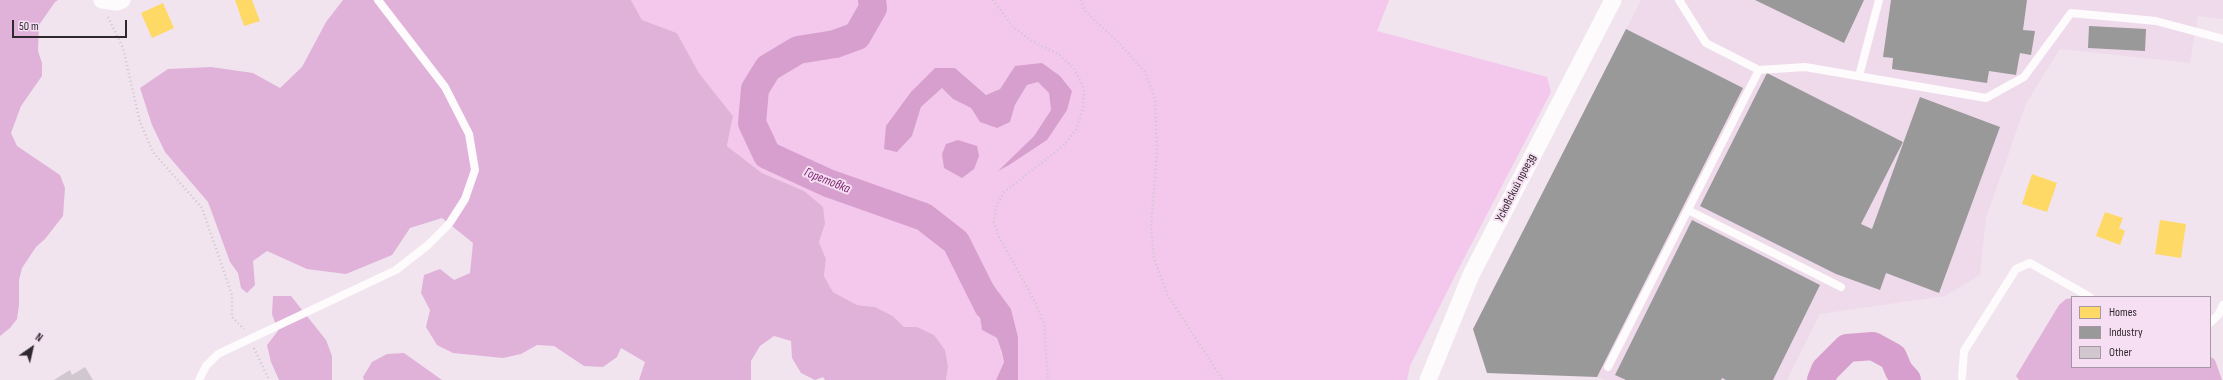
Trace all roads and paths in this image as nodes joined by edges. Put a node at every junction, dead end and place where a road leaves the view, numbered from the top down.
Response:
1 (122, 0) edge
2 (378, 0) edge
3 (993, 0) edge
4 (1081, 0) edge
5 (1612, 0) edge
6 (1679, 0) edge
7 (1879, 0) edge
8 (105, 7) edge
9 (2223, 39) edge
10 (1759, 70) junction
11 (1859, 76) junction
12 (1688, 210) junction
13 (1841, 287) dead end
14 (2088, 296) edge
15 (2223, 305) edge
16 (232, 317) dead end
17 (2211, 322) edge
18 (1608, 367) dead end
19 (1962, 377) dead end
20 (199, 380) edge
21 (1048, 380) edge
22 (1223, 380) edge
23 (1428, 380) edge

1 - 8 street
2 - 20 lane
3 - 21 path
4 - 22 path
5 - 23 street, Усковский проезд
6 - 10 lane
7 - 11 lane
8 - 16 path
9 - 11 lane
10 - 11 lane
10 - 12 lane
12 - 13 lane
12 - 18 lane
14 - 19 lane
15 - 17 lane

